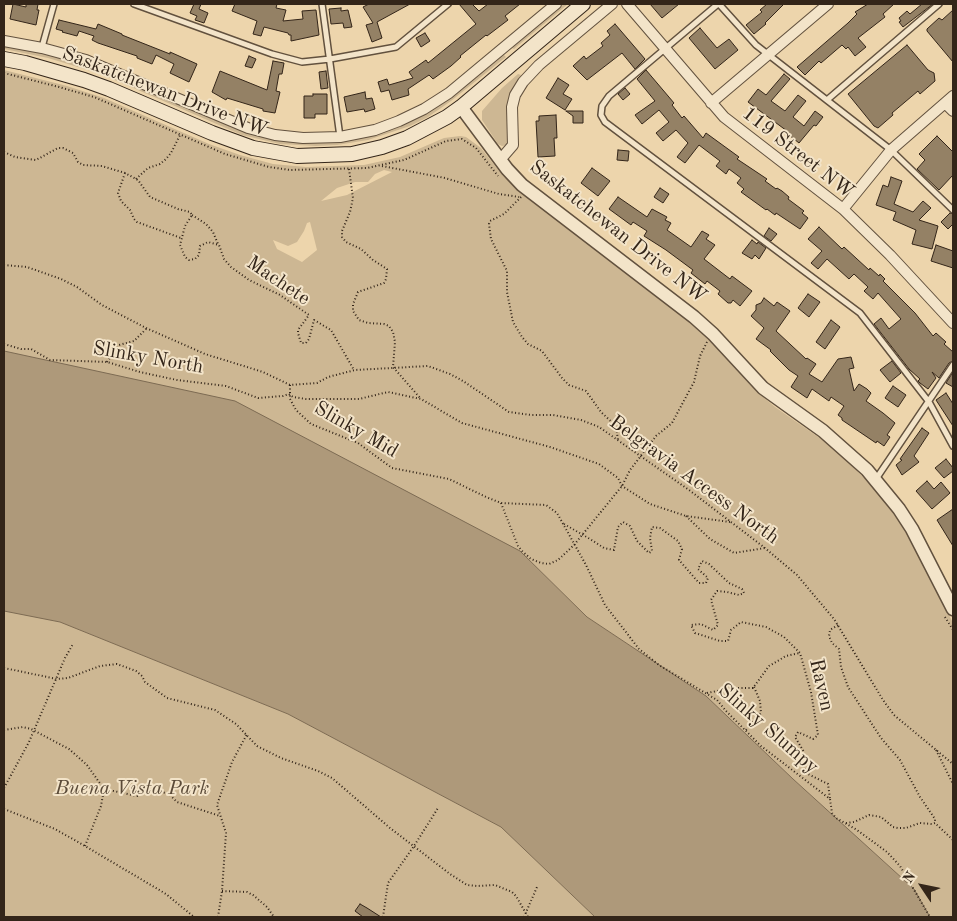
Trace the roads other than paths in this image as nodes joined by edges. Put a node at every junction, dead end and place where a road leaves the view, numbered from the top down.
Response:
1 (54, 4) edge
2 (134, 4) edge
3 (322, 4) edge
4 (448, 4) edge
5 (556, 4) edge
6 (583, 4) edge
7 (612, 4) edge
8 (627, 4) edge
9 (718, 4) edge
10 (828, 4) edge
11 (940, 4) edge
12 (4, 41) edge
13 (504, 47) junction
14 (42, 48) junction
15 (665, 48) junction
16 (768, 55) junction
17 (4, 59) edge
18 (330, 59) junction
19 (516, 60) junction
20 (953, 96) edge
21 (827, 100) junction
22 (711, 103) junction
23 (945, 103) junction
24 (461, 107) junction
25 (953, 111) edge
26 (340, 137) junction
27 (891, 150) junction
28 (500, 160) junction
29 (843, 209) junction
30 (953, 210) edge
31 (953, 323) edge
32 (953, 365) edge
33 (929, 402) junction
34 (953, 446) edge
35 (876, 479) junction
36 (947, 609) edge

1 - 14 lane
2 - 18 lane
3 - 18 lane
4 - 18 lane
5 - 13 street, Saskatchewan Drive NW
6 - 19 main road
7 - 28 street
8 - 15 street, 119 Street NW
9 - 15 lane
9 - 16 lane
10 - 16 street
11 - 21 lane
12 - 14 street, Saskatchewan Drive NW
13 - 19 street
13 - 26 street, Saskatchewan Drive NW
14 - 26 street, Saskatchewan Drive NW
15 - 22 street, 119 Street NW
15 - 33 lane
16 - 21 lane
16 - 22 street
17 - 24 main road, Saskatchewan Drive NW
18 - 26 lane
19 - 24 main road
20 - 23 street
21 - 27 lane
22 - 29 street, 119 Street NW
23 - 25 street
23 - 27 street
24 - 28 street, Saskatchewan Drive NW
27 - 29 street
27 - 30 lane
28 - 35 street, Saskatchewan Drive NW
29 - 31 street, 119 Street NW
32 - 33 lane
33 - 34 lane
33 - 35 lane
35 - 36 street, Saskatchewan Drive NW

